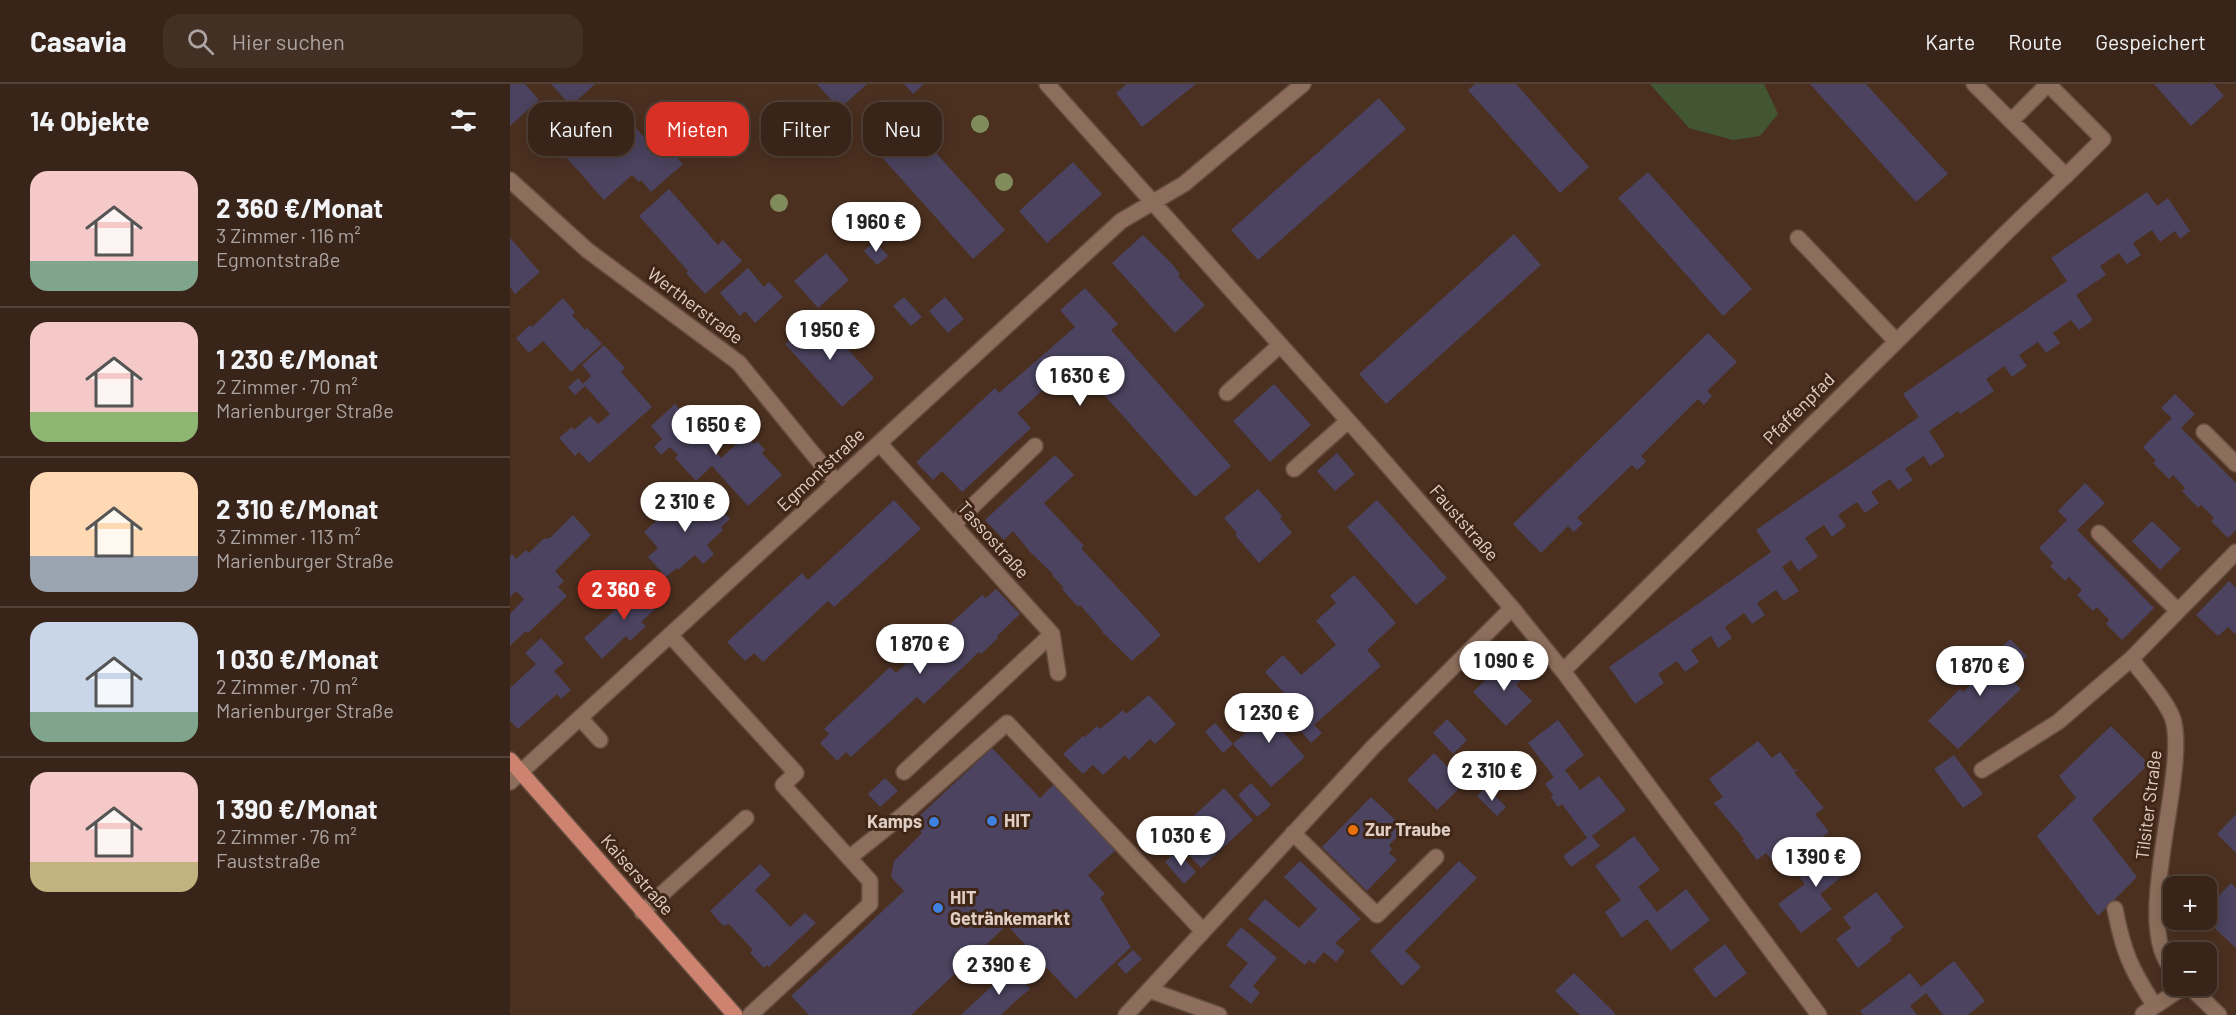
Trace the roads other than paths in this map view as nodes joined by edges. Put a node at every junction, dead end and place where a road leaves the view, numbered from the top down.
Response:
1 (1047, 84) edge
2 (1303, 84) edge
3 (1974, 84) edge
4 (2011, 121) junction
5 (2066, 176) junction
6 (510, 180) edge
7 (1153, 202) junction
8 (1798, 238) dead end
9 (1896, 341) junction
10 (1280, 345) junction
11 (1227, 393) dead end
12 (1348, 421) junction
13 (2204, 432) dead end
14 (879, 443) junction
15 (1035, 446) dead end
16 (2236, 464) edge
17 (1294, 469) dead end
18 (836, 482) junction
19 (953, 525) junction
20 (2099, 533) dead end
21 (2236, 552) edge
22 (1512, 608) junction
23 (2178, 611) junction
24 (670, 634) junction
25 (1052, 634) junction
26 (2131, 659) junction
27 (1563, 671) junction
28 (1058, 673) dead end
29 (580, 718) junction
30 (600, 740) dead end
31 (510, 760) edge
32 (1982, 770) dead end
33 (904, 772) dead end
34 (515, 777) edge
35 (746, 818) dead end
36 (1293, 833) junction
37 (1436, 857) dead end
38 (849, 858) junction
39 (2115, 909) dead end
40 (642, 912) junction
41 (1203, 931) junction
42 (2163, 950) edge
43 (1149, 990) junction
44 (2171, 996) edge
45 (2198, 996) edge
46 (2149, 1010) edge
47 (735, 1015) edge
48 (750, 1015) edge
49 (1126, 1015) edge
50 (1219, 1015) edge
51 (1819, 1015) edge
52 (2219, 1015) edge

1 - 7 street, Fauststraße
2 - 7 street, Egmontstraße
3 - 4 street
4 - 5 street
4 - 5 street, Pfaffenpfad
5 - 9 street, Pfaffenpfad
6 - 18 street, Wertherstraße
7 - 10 street, Fauststraße
7 - 14 street, Egmontstraße
8 - 9 street
9 - 27 street, Pfaffenpfad
10 - 11 street
10 - 12 street, Fauststraße
12 - 17 street
12 - 22 street, Fauststraße
13 - 16 street
14 - 18 street, Egmontstraße
14 - 19 street, Tassostraße
15 - 19 street
18 - 24 street, Egmontstraße
19 - 25 street, Tassostraße
20 - 23 street
21 - 23 street
22 - 27 street, Fauststraße
22 - 36 street
23 - 26 street
24 - 29 street, Egmontstraße
24 - 38 street
25 - 28 street
25 - 33 street
26 - 32 street
26 - 42 street, Tilsiter Straße
27 - 51 street, Fauststraße
29 - 30 street
29 - 34 street, Egmontstraße
31 - 34 main road, Kaiserstraße
34 - 40 main road, Kaiserstraße
35 - 40 street
36 - 37 street
36 - 41 street
38 - 41 street
38 - 48 street
39 - 46 street
40 - 47 main road, Kaiserstraße
41 - 43 street
43 - 49 street
43 - 50 street
44 - 46 street
45 - 52 street

